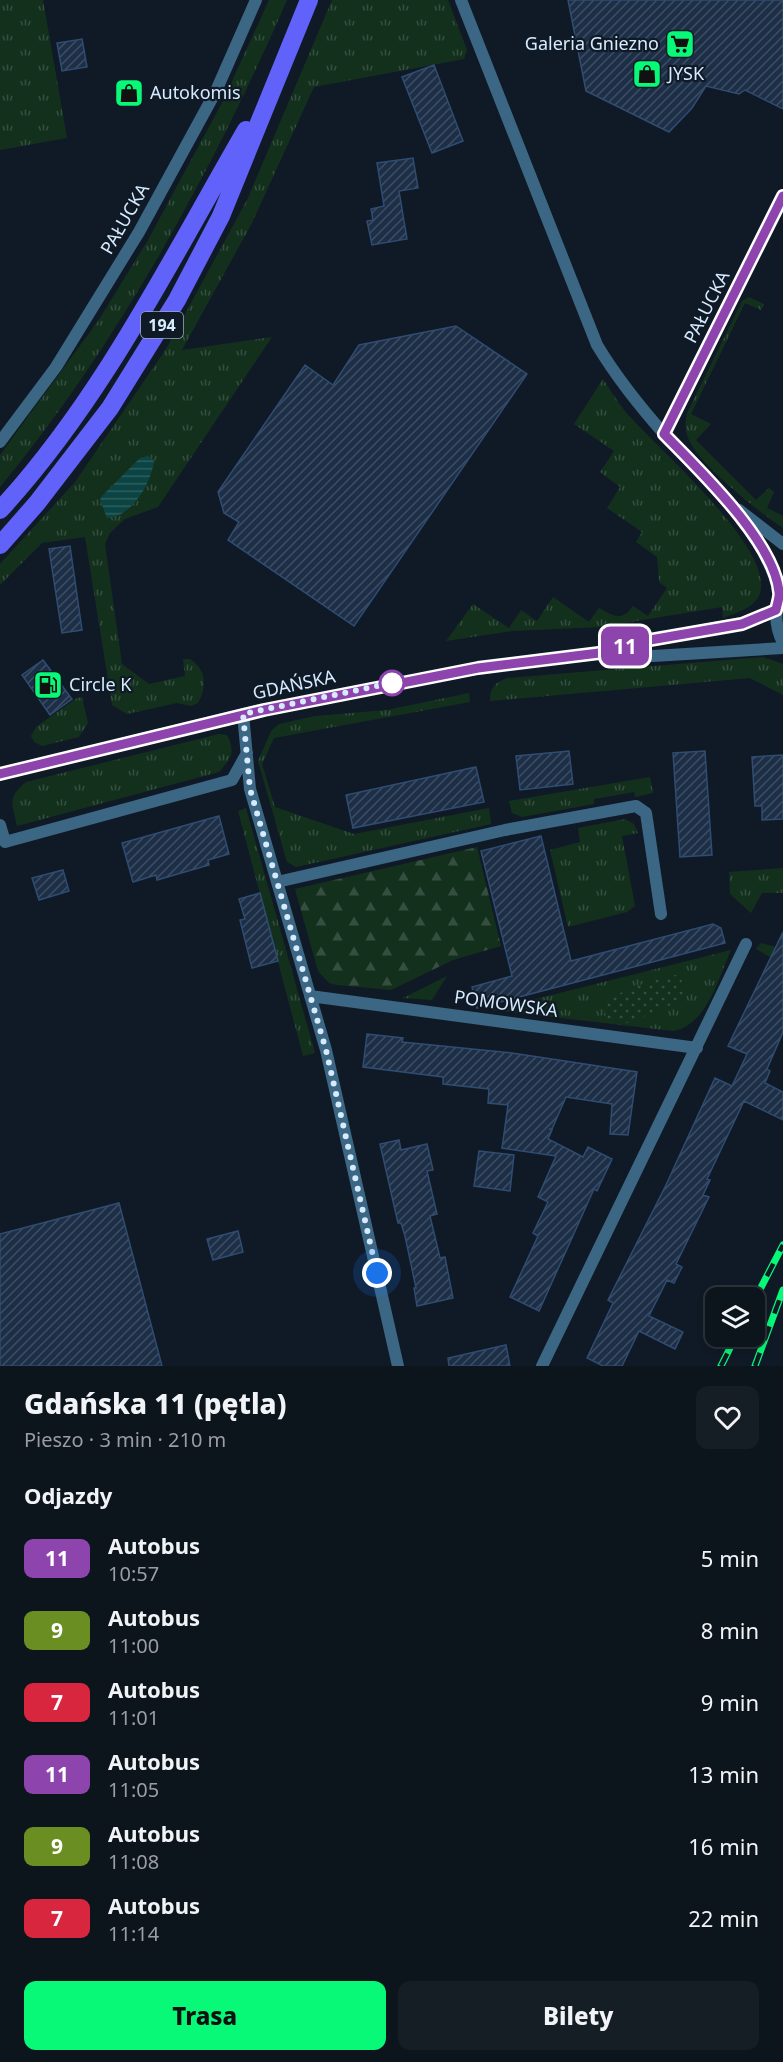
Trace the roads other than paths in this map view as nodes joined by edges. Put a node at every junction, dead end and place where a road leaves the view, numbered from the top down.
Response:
1 (256, 0) edge
2 (309, 0) edge
3 (461, 0) edge
4 (277, 77) junction
5 (783, 196) edge
6 (664, 434) junction
7 (0, 442) edge
8 (729, 502) junction
9 (0, 510) edge
10 (783, 544) edge
11 (0, 545) edge
12 (781, 591) edge
13 (776, 610) junction
14 (783, 643) edge
15 (783, 648) edge
16 (599, 653) junction
17 (243, 714) junction
18 (247, 752) junction
19 (0, 774) edge
20 (0, 825) edge
21 (277, 882) junction
22 (661, 914) dead end
23 (746, 944) dead end
24 (310, 996) junction
25 (697, 1048) junction
26 (398, 1366) edge
27 (542, 1366) edge

1 - 7 street, PAŁUCKA
2 - 4 main road, 194
3 - 6 street
4 - 9 main road, 194
4 - 11 main road, 194
5 - 6 street, PAŁUCKA
6 - 8 street
8 - 10 street
8 - 12 street
12 - 13 street
13 - 14 street
13 - 16 street, GDAŃSKA
15 - 16 street, GDAŃSKA
16 - 17 street, GDAŃSKA
17 - 18 street
17 - 19 street, GDAŃSKA
18 - 20 street
18 - 21 street
21 - 22 street
21 - 24 street
23 - 25 street
24 - 25 street, POMOWSKA
24 - 26 street
25 - 27 street

